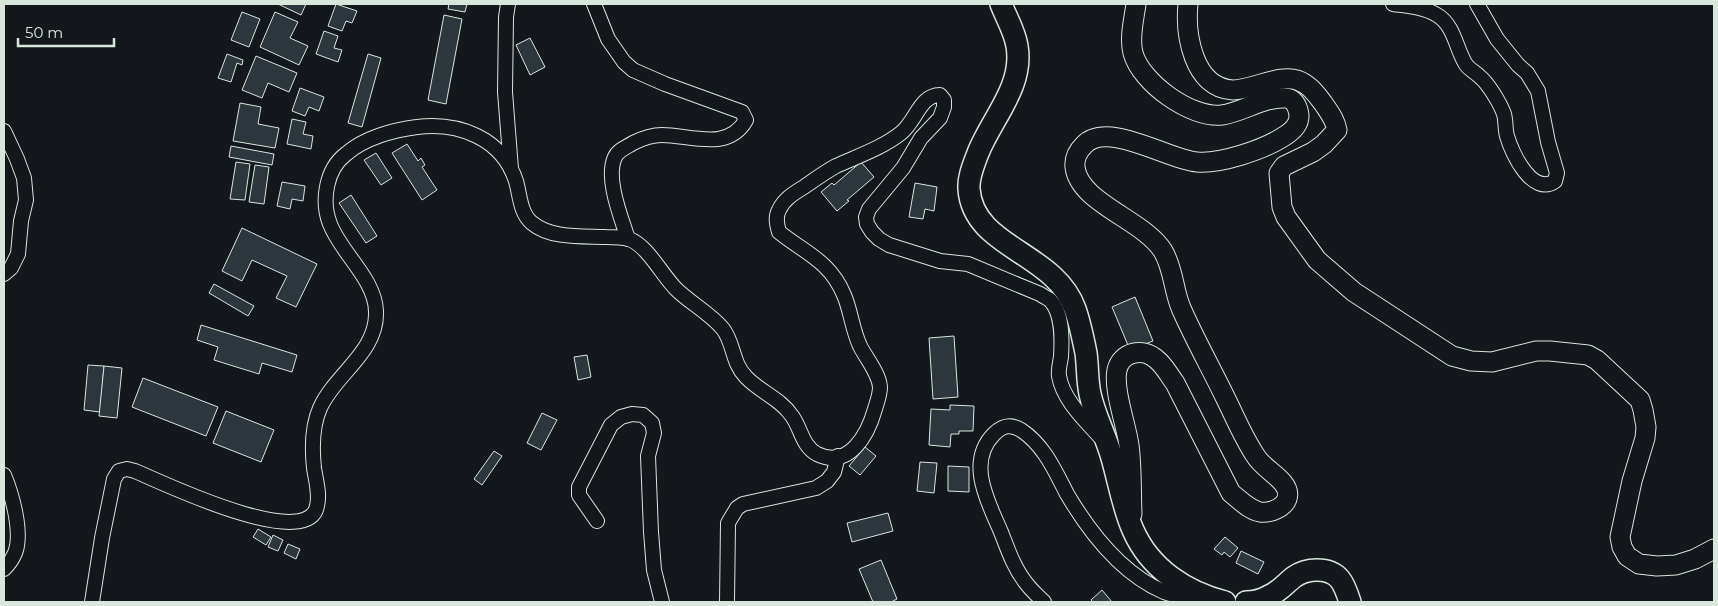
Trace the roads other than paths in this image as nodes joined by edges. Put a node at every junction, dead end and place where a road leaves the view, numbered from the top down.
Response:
1 (508, 4) edge
2 (594, 4) edge
3 (1001, 4) edge
4 (1136, 4) edge
5 (1188, 4) edge
6 (1393, 4) edge
7 (1478, 4) edge
8 (4, 131) edge
9 (511, 169) junction
10 (628, 238) junction
11 (4, 274) edge
12 (1109, 447) junction
13 (838, 456) junction
14 (4, 475) edge
15 (597, 521) dead end
16 (1133, 530) junction
17 (1714, 549) edge
18 (4, 569) edge
19 (1219, 601) edge
20 (92, 602) edge
21 (662, 602) edge
22 (727, 602) edge
23 (1044, 602) edge
24 (1246, 602) edge
25 (1350, 602) edge

1 - 9 street
2 - 10 street
3 - 12 highway
4 - 16 main road
5 - 17 main road
6 - 7 street
8 - 11 street
9 - 10 street
9 - 20 street
10 - 13 street
12 - 13 street
12 - 16 highway
13 - 22 street
14 - 18 street
15 - 21 street
16 - 19 highway
19 - 23 street
24 - 25 highway

